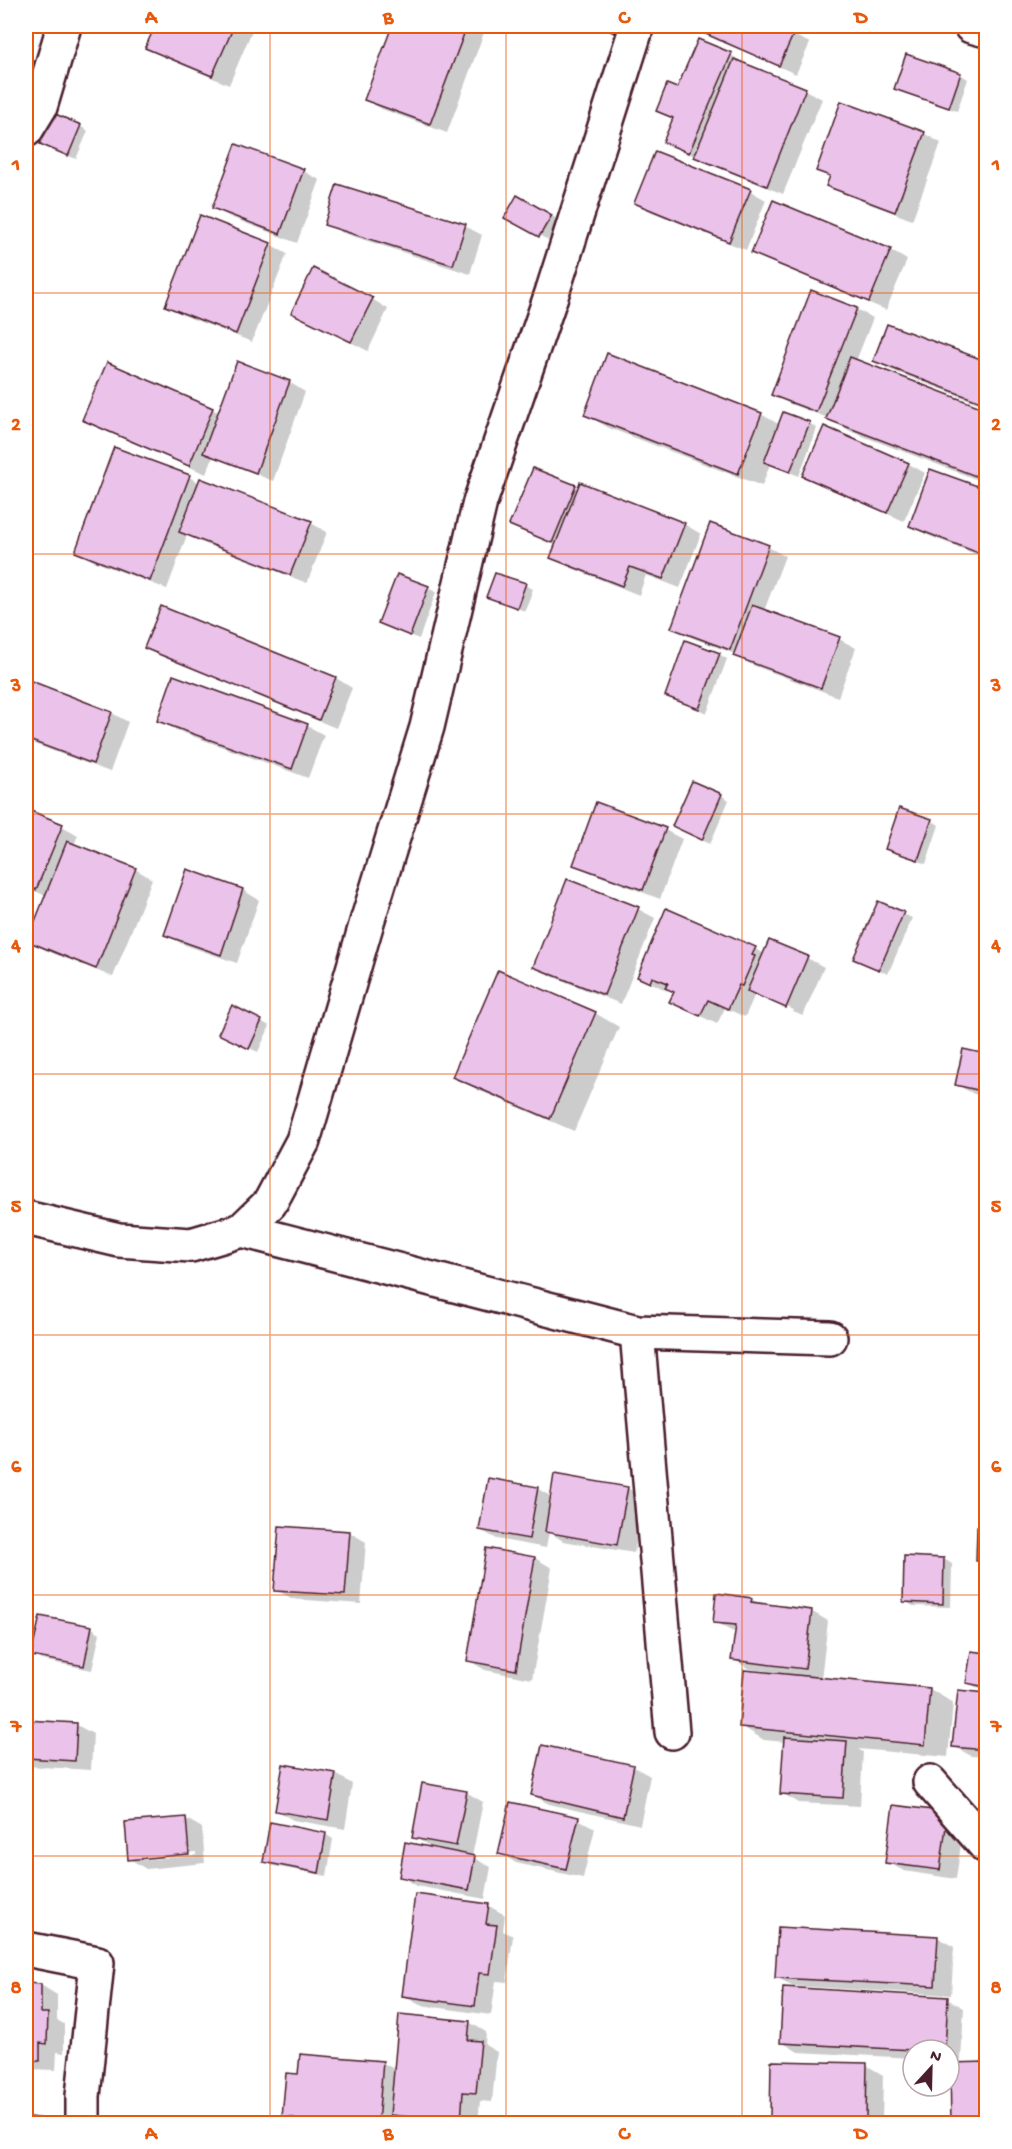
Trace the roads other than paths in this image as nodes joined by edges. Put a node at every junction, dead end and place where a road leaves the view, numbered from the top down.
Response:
1 (64, 26) edge
2 (638, 26) edge
3 (971, 26) edge
4 (987, 30) edge
5 (26, 130) edge
6 (26, 1218) edge
7 (242, 1230) junction
8 (637, 1332) junction
9 (830, 1338) dead end
10 (672, 1732) dead end
11 (930, 1782) dead end
12 (987, 1845) edge
13 (26, 1949) edge
14 (83, 2124) edge

1 - 5 street
2 - 7 street
3 - 4 street
6 - 7 street
7 - 8 street
8 - 9 street
8 - 10 street
11 - 12 street
13 - 14 street

